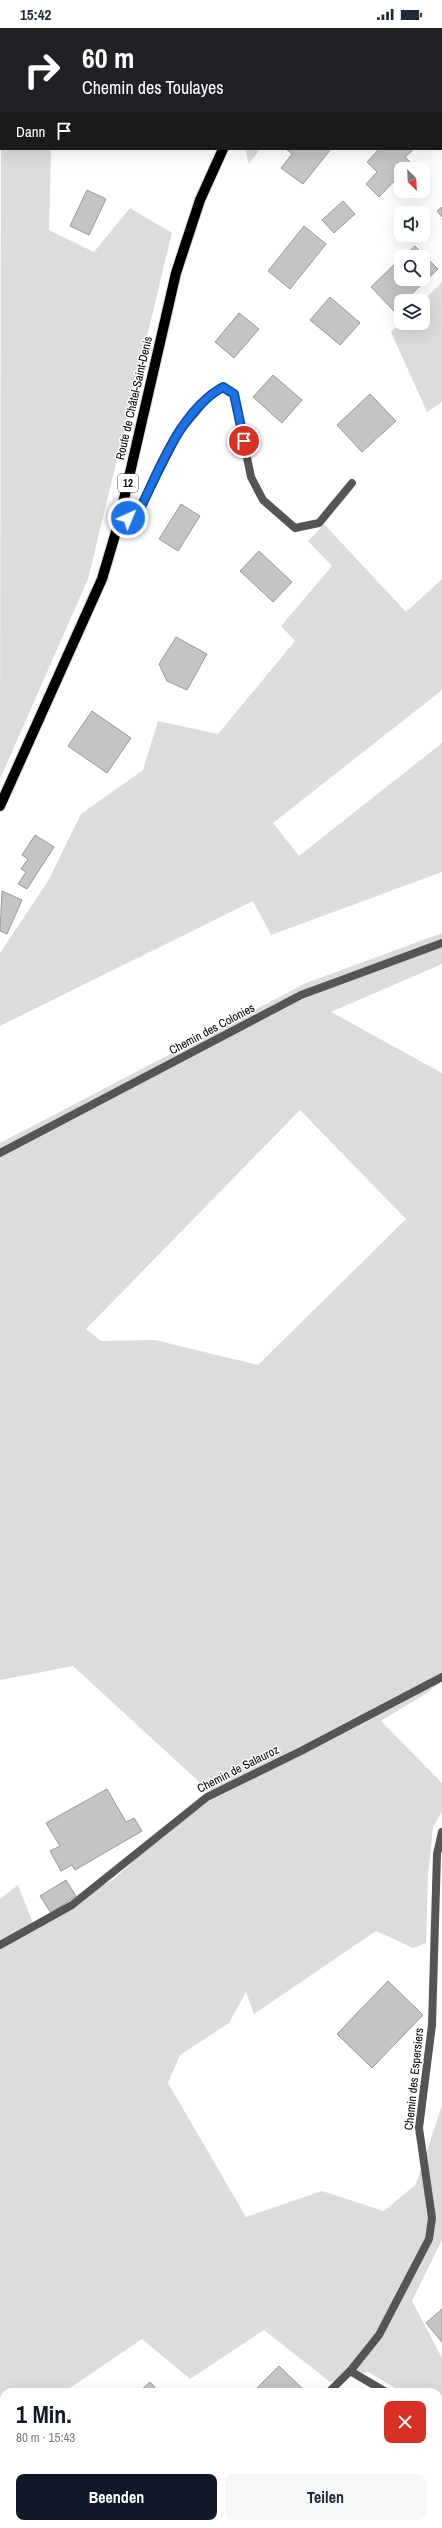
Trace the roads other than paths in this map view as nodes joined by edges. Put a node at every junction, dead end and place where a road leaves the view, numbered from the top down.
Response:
1 (223, 150) edge
2 (352, 482) dead end
3 (118, 525) junction
4 (0, 806) edge
5 (442, 943) edge
6 (0, 1153) edge
7 (442, 1677) edge
8 (442, 1832) edge
9 (0, 1945) edge
10 (350, 2371) junction
11 (333, 2388) edge
12 (379, 2388) edge

1 - 3 main road, Route de Châtel-Saint-Denis / 12
2 - 3 street
3 - 4 main road, Route de Châtel-Saint-Denis / 12
5 - 6 street, Chemin des Colonies
7 - 9 street, Chemin de Salauroz
8 - 10 street, Chemin des Espersiers
10 - 11 street, Chemin des Espersiers
10 - 12 street

